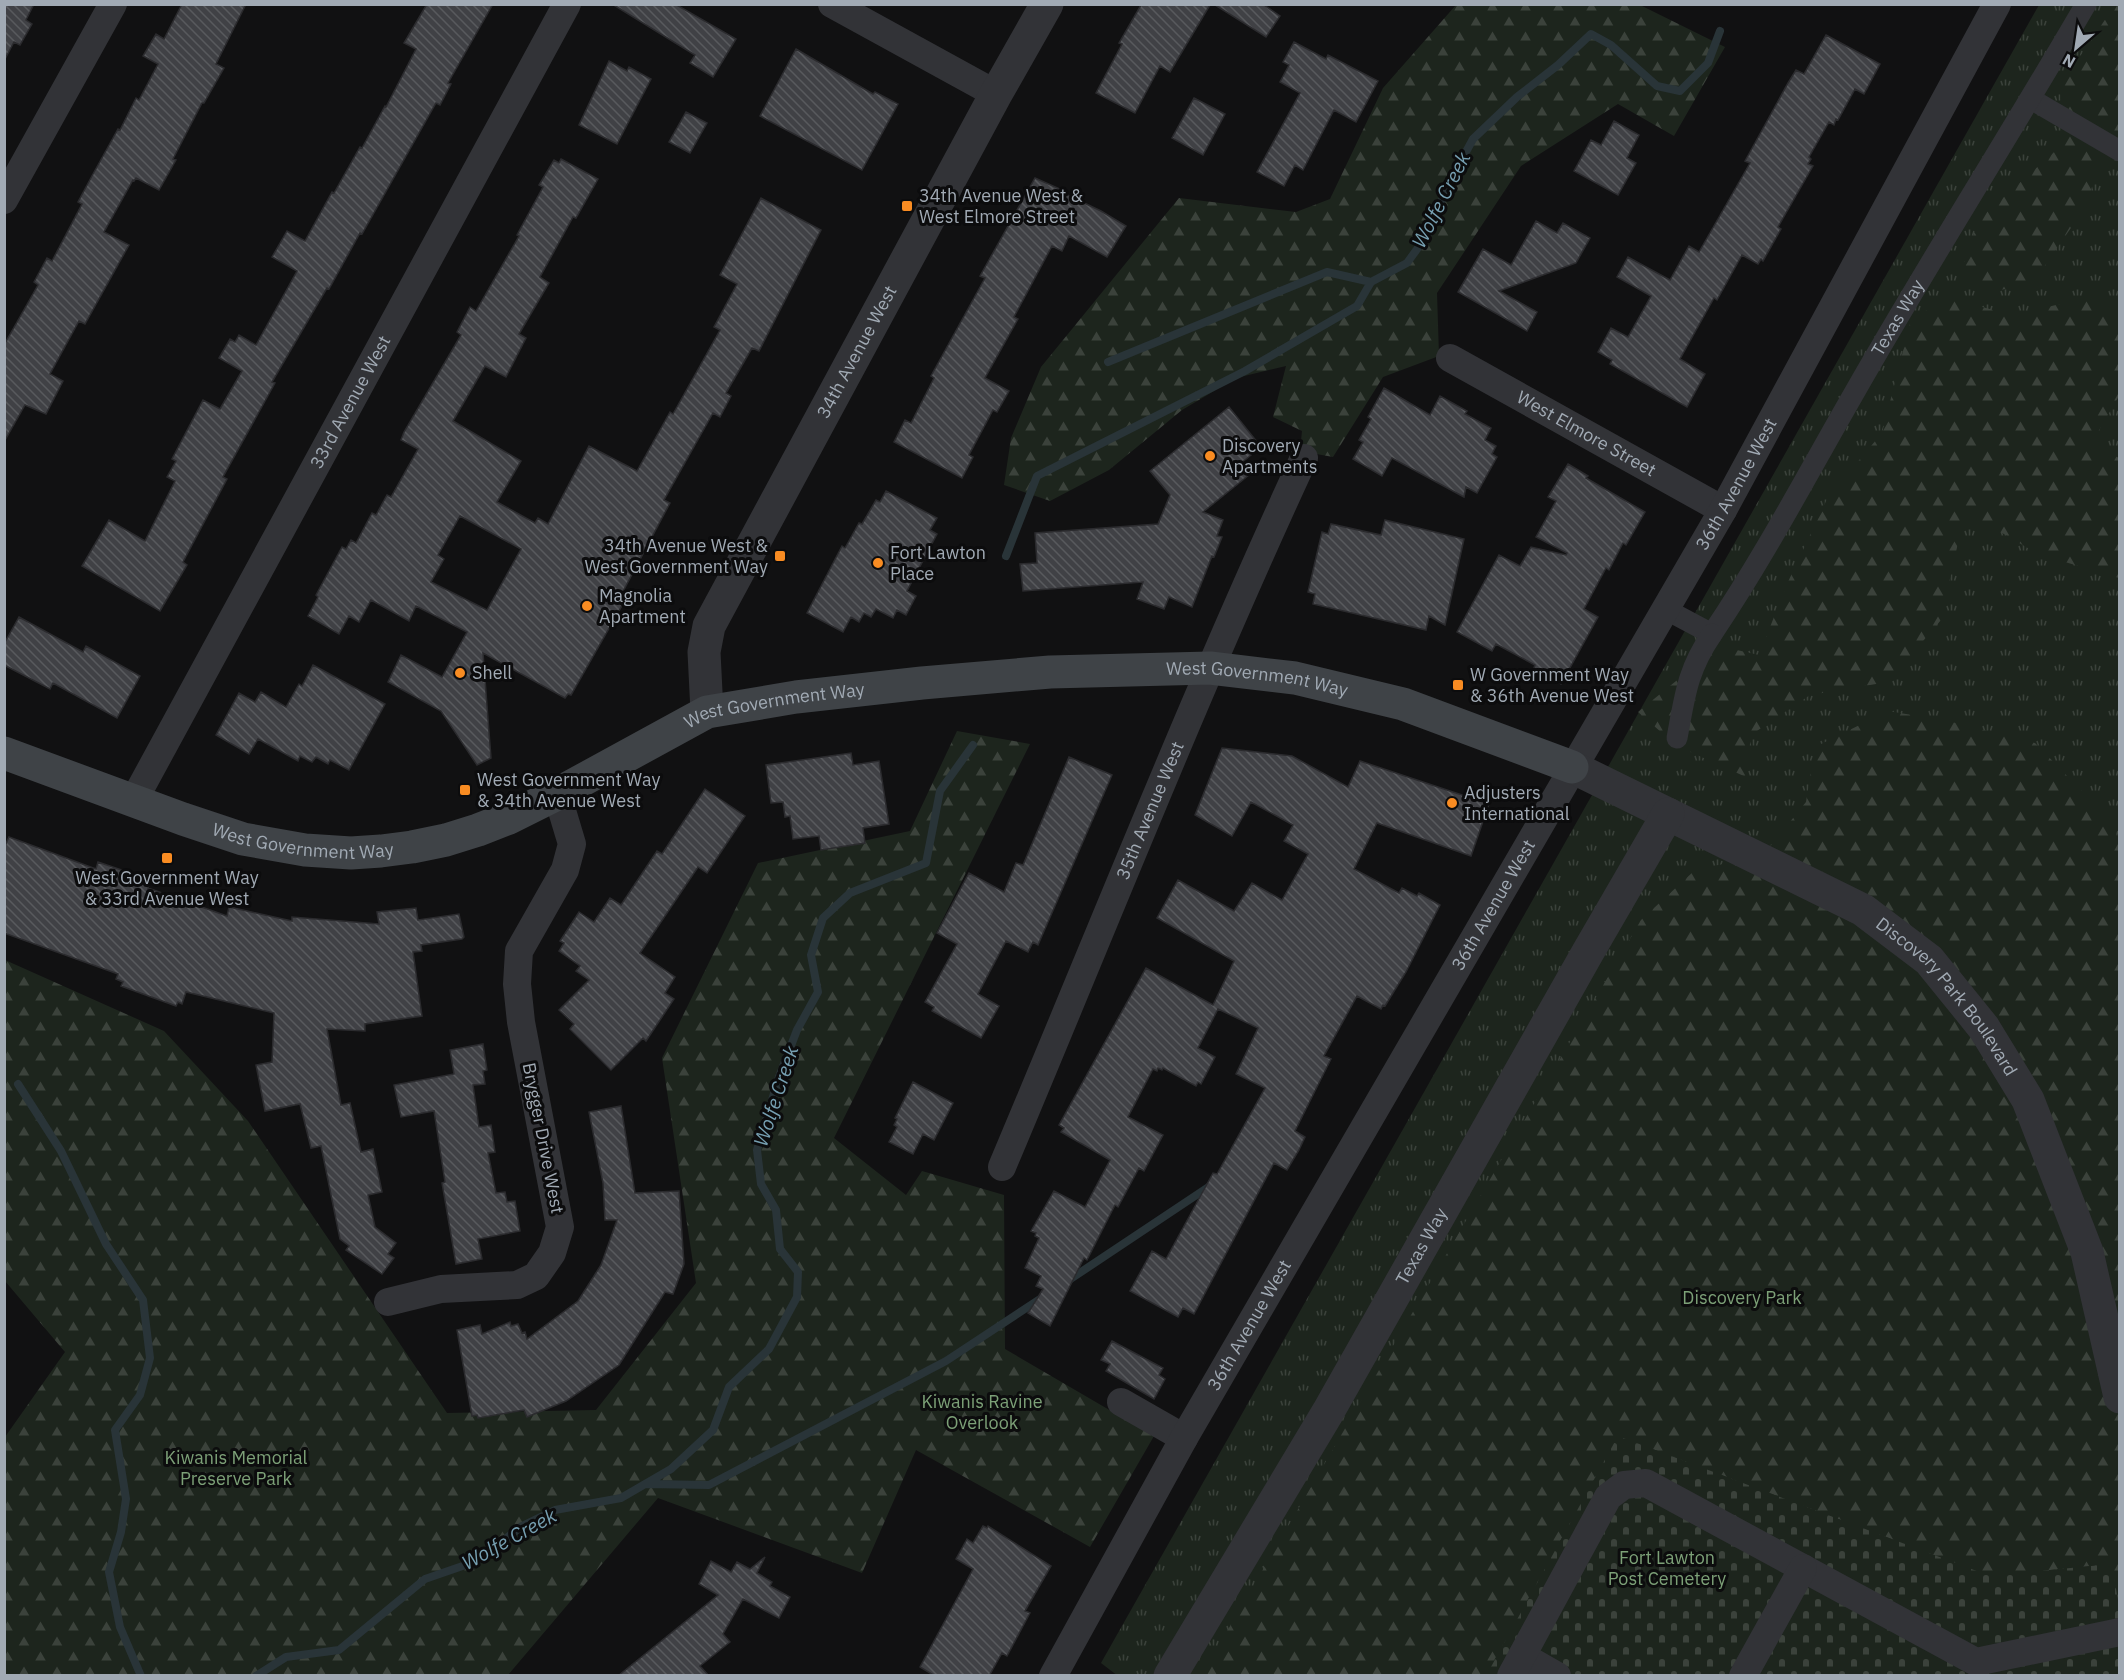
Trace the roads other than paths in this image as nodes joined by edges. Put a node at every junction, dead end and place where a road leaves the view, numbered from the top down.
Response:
1 (113, 4) edge
2 (567, 4) edge
3 (832, 4) edge
4 (1047, 4) edge
5 (1997, 4) edge
6 (2086, 4) edge
7 (996, 94) junction
8 (2031, 99) junction
9 (2120, 151) edge
10 (4, 200) edge
11 (1450, 358) dead end
12 (1304, 458) dead end
13 (1723, 510) junction
14 (1665, 609) junction
15 (1712, 634) junction
16 (1210, 668) junction
17 (707, 712) junction
18 (1677, 738) dead end
19 (4, 753) edge
20 (1572, 767) junction
21 (557, 794) junction
22 (134, 800) junction
23 (1668, 814) junction
24 (1002, 1167) dead end
25 (388, 1302) dead end
26 (2120, 1397) edge
27 (1121, 1402) dead end
28 (1184, 1438) junction
29 (1803, 1568) junction
30 (2120, 1632) edge
31 (1516, 1666) edge
32 (1972, 1669) edge
33 (1053, 1676) edge
34 (1170, 1676) edge
35 (1557, 1676) edge
36 (1743, 1676) edge

1 - 10 street
2 - 22 street, 33rd Avenue West
3 - 7 street
4 - 7 street, 34th Avenue West
5 - 13 street, 36th Avenue West
6 - 8 street, Texas Way
7 - 17 street, 34th Avenue West
8 - 9 street
8 - 15 street, Texas Way
11 - 13 street, West Elmore Street
12 - 16 street, 35th Avenue West
13 - 14 street, 36th Avenue West
14 - 15 street
14 - 20 street, 36th Avenue West
15 - 18 street, Texas Way
16 - 17 main road, West Government Way
16 - 20 main road, West Government Way
16 - 24 street, 35th Avenue West
17 - 21 main road, West Government Way
19 - 22 main road, West Government Way
20 - 23 street, Discovery Park Boulevard
20 - 28 street, 36th Avenue West
21 - 22 main road, West Government Way
21 - 25 street, Brygger Drive West
23 - 26 street, Discovery Park Boulevard
23 - 34 street, Texas Way
27 - 28 street
28 - 33 street, 36th Avenue West
29 - 31 street
29 - 32 street
29 - 36 street
30 - 32 street
31 - 35 street

